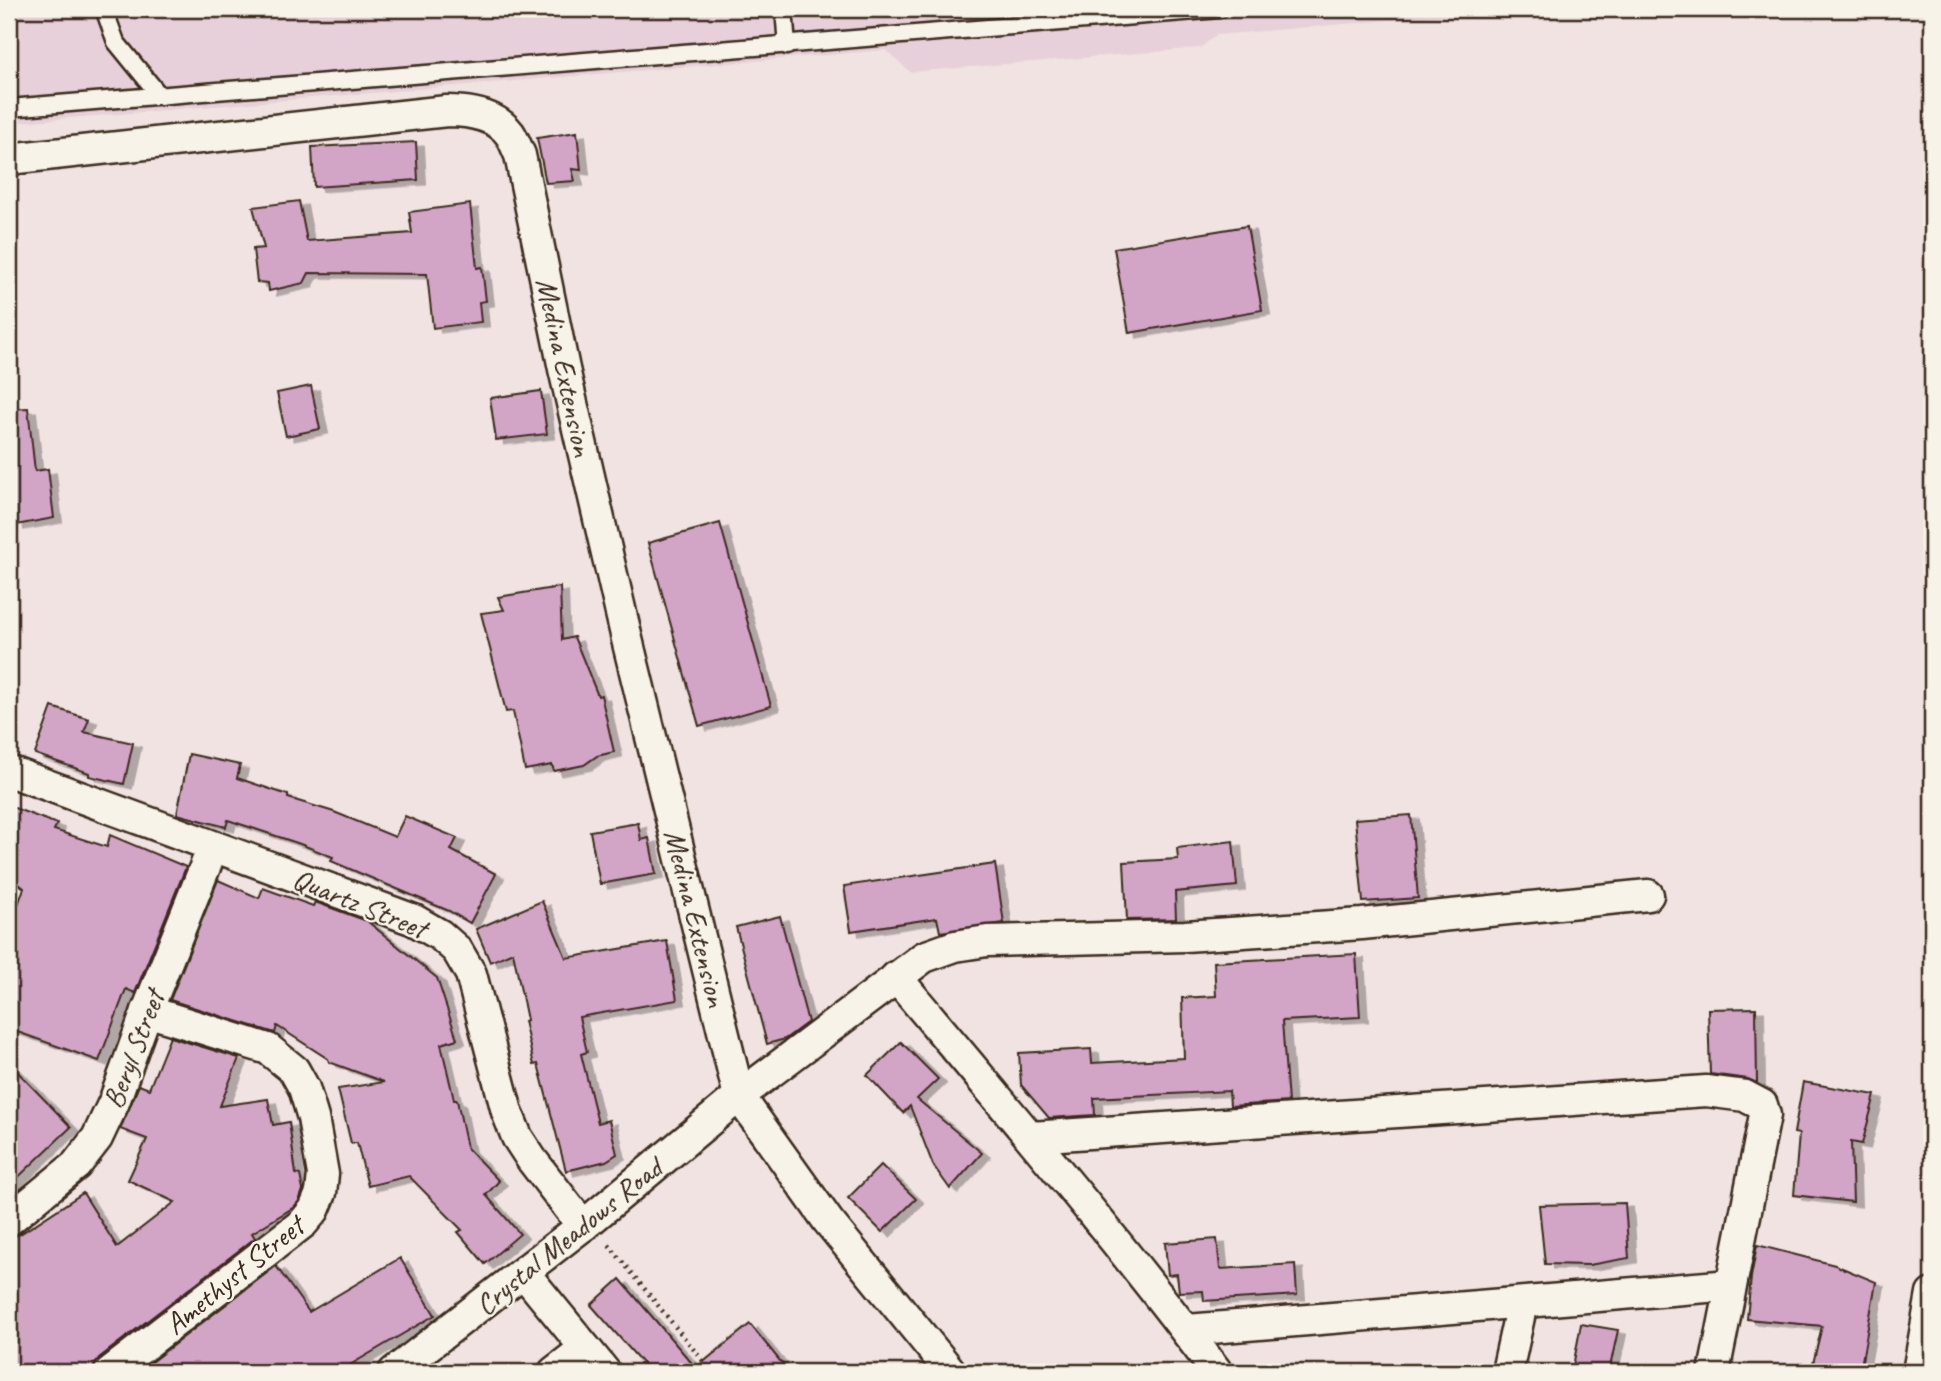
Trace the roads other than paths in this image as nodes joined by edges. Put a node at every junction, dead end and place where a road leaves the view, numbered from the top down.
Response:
1 (104, 9) edge
2 (784, 9) edge
3 (1220, 9) edge
4 (787, 46) junction
5 (160, 96) junction
6 (9, 108) edge
7 (9, 159) edge
8 (9, 771) edge
9 (213, 847) junction
10 (1648, 895) dead end
11 (896, 977) junction
12 (147, 1011) junction
13 (739, 1096) junction
14 (1031, 1137) junction
15 (9, 1220) edge
16 (586, 1224) junction
17 (524, 1273) junction
18 (1731, 1284) junction
19 (1932, 1294) edge
20 (1522, 1303) junction
21 (1187, 1330) junction
22 (585, 1348) junction
23 (110, 1372) edge
24 (394, 1372) edge
25 (554, 1372) edge
26 (605, 1372) edge
27 (951, 1372) edge
28 (1217, 1372) edge
29 (1507, 1372) edge
30 (1714, 1372) edge
31 (1918, 1372) edge

1 - 5 lane
2 - 4 lane
3 - 4 lane
4 - 5 lane
5 - 6 lane
7 - 13 street, Medina Extension
8 - 9 street, Quartz Street
9 - 12 street, Beryl Street
9 - 16 street, Quartz Street
10 - 11 street, Crystal Meadows Road
11 - 13 street, Crystal Meadows Road
11 - 14 street
12 - 15 street, Beryl Street
12 - 23 street, Amethyst Street
13 - 16 street, Crystal Meadows Road
13 - 27 street
14 - 18 street
14 - 21 street
16 - 17 street, Crystal Meadows Road
17 - 22 street
17 - 24 street, Crystal Meadows Road
18 - 20 street
18 - 30 street
19 - 31 street
20 - 21 street
20 - 29 street
21 - 28 street
22 - 25 street
22 - 26 street

